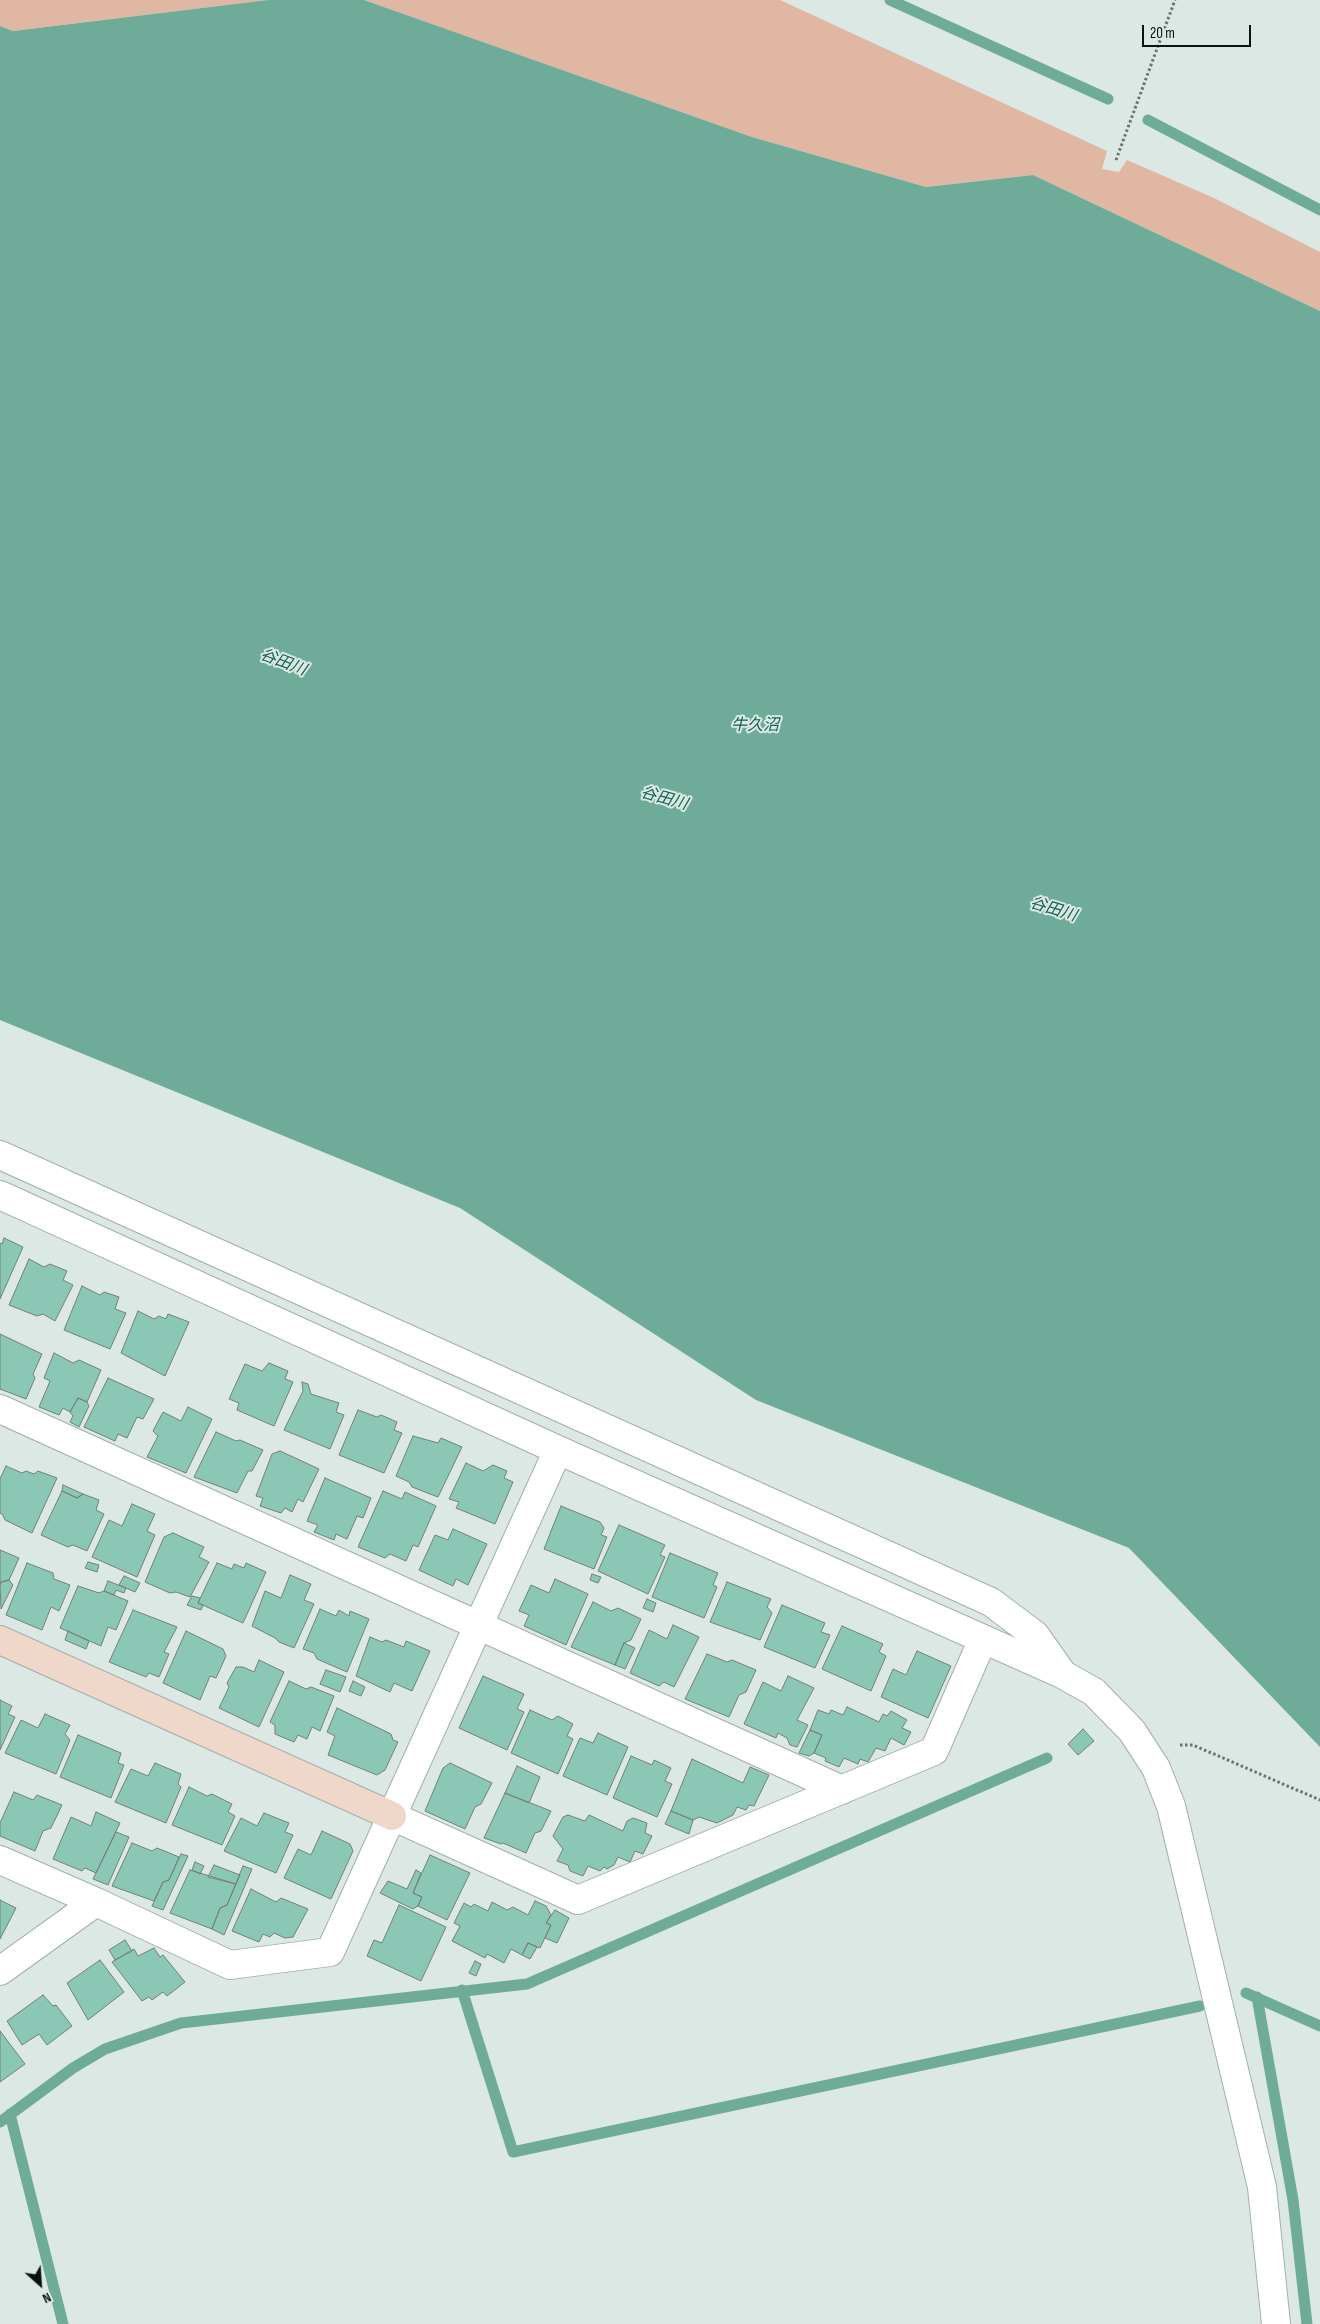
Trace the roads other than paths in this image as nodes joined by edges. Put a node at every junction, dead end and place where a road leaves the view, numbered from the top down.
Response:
1 (0, 1155) edge
2 (0, 1196) edge
3 (0, 1409) edge
4 (558, 1450) junction
5 (479, 1625) junction
6 (983, 1639) junction
7 (0, 1640) edge
8 (1062, 1674) junction
9 (842, 1790) junction
10 (392, 1816) junction
11 (0, 1860) edge
12 (96, 1902) junction
13 (0, 1971) edge
14 (1276, 2324) edge

1 - 8 street
2 - 4 street
3 - 5 street
4 - 5 street
4 - 6 street
5 - 9 street
5 - 10 street
6 - 8 street
6 - 9 street
7 - 10 street
8 - 14 street
9 - 10 street
10 - 12 street
11 - 12 street
12 - 13 street

